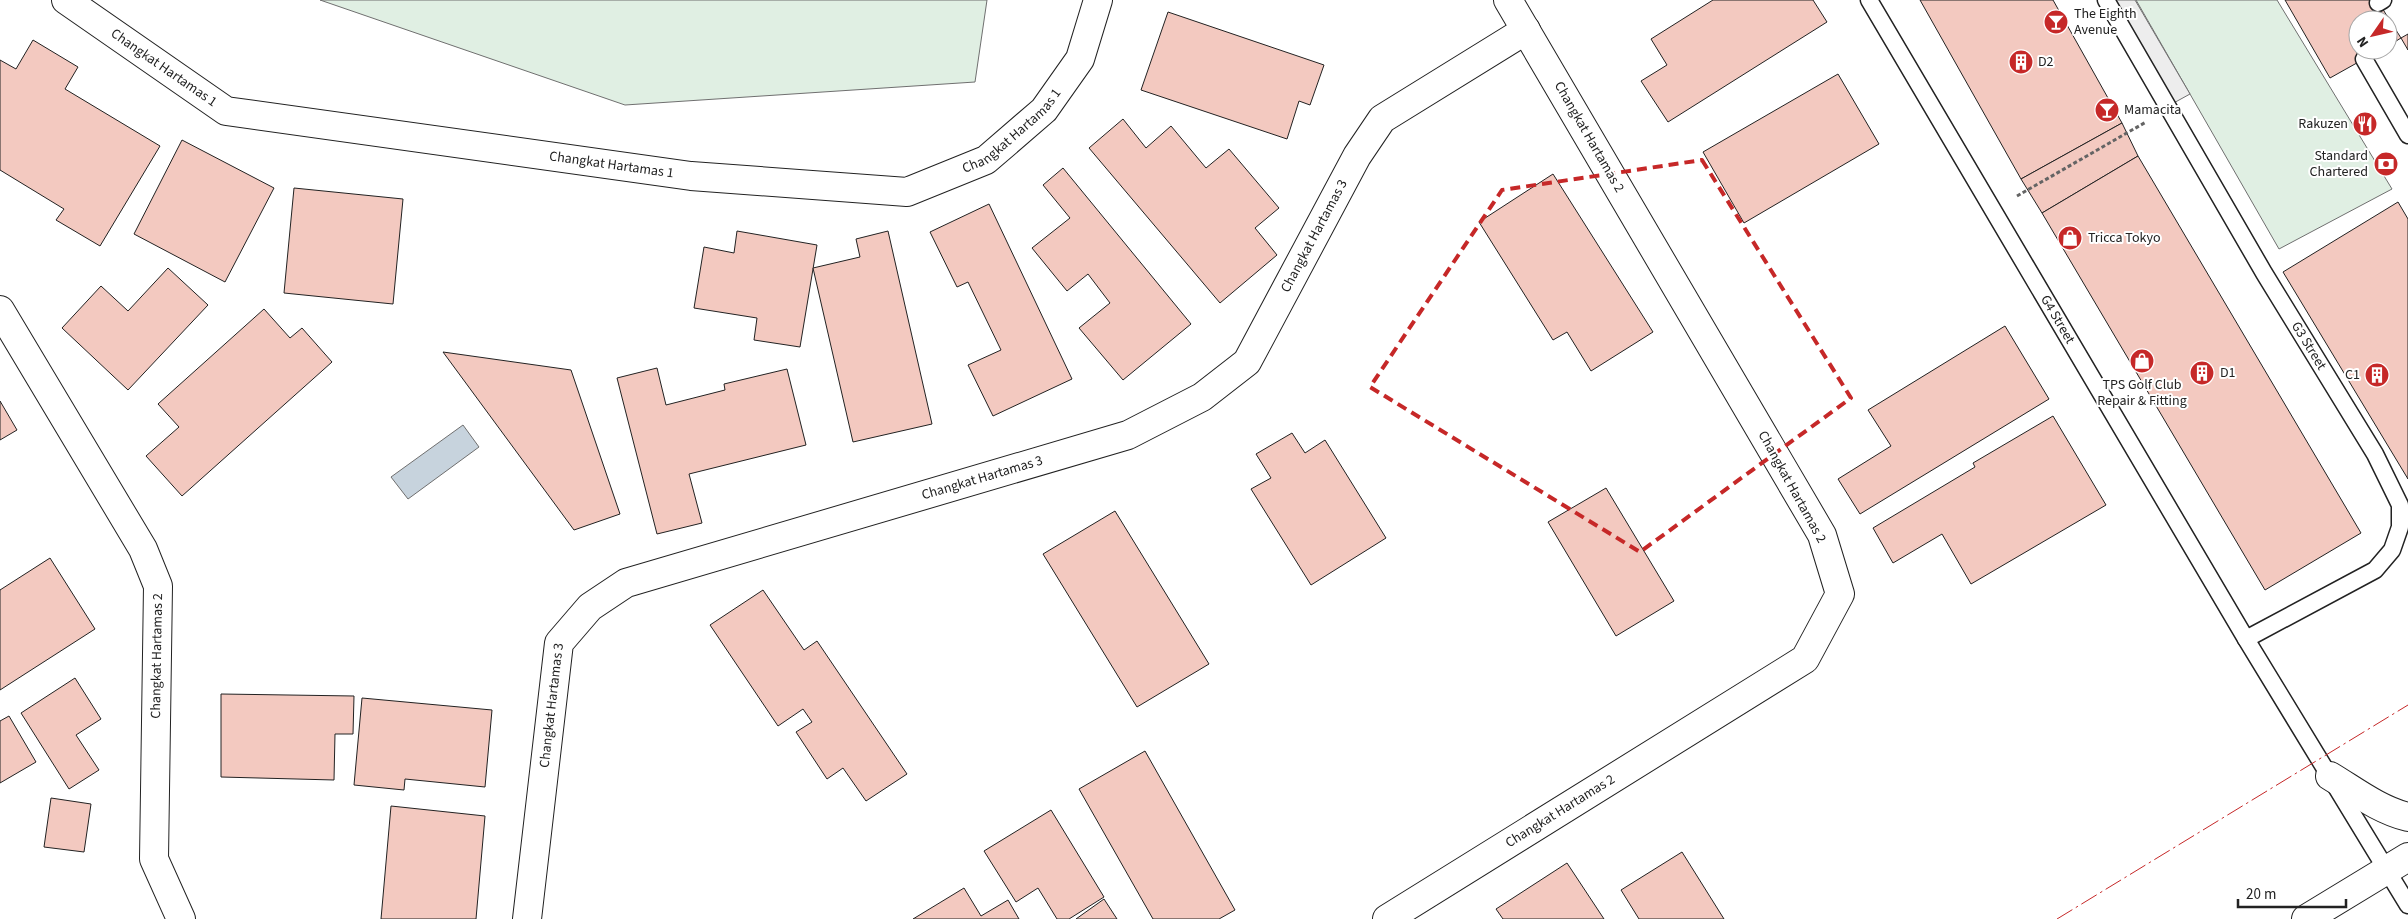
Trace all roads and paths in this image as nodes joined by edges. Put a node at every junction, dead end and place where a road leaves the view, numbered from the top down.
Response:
1 (66, 0) edge
2 (1098, 0) edge
3 (1508, 0) edge
4 (1869, 0) edge
5 (2106, 0) edge
6 (1526, 30) junction
7 (2365, 60) edge
8 (2168, 109) junction
9 (2408, 135) edge
10 (2038, 184) dead end
11 (0, 310) edge
12 (2375, 454) junction
13 (2408, 498) edge
14 (2246, 639) junction
15 (2330, 776) junction
16 (2408, 817) edge
17 (2397, 863) edge
18 (2408, 905) edge
19 (182, 919) edge
20 (527, 919) edge
21 (1387, 919) edge
22 (2306, 919) edge

1 - 2 street, Changkat Hartamas 1
3 - 6 street, Changkat Hartamas 2
4 - 14 lane, G4 Street
5 - 8 lane, G3 Street
6 - 20 street, Changkat Hartamas 3
6 - 21 street, Changkat Hartamas 2
7 - 9 lane
8 - 10 path
8 - 12 lane, G3 Street
11 - 19 street, Changkat Hartamas 2
12 - 13 lane
12 - 14 lane, G3 Street
14 - 15 lane, G4 Street
15 - 16 street
15 - 17 lane, G4 Street
17 - 18 lane, G4 Street
17 - 22 street

